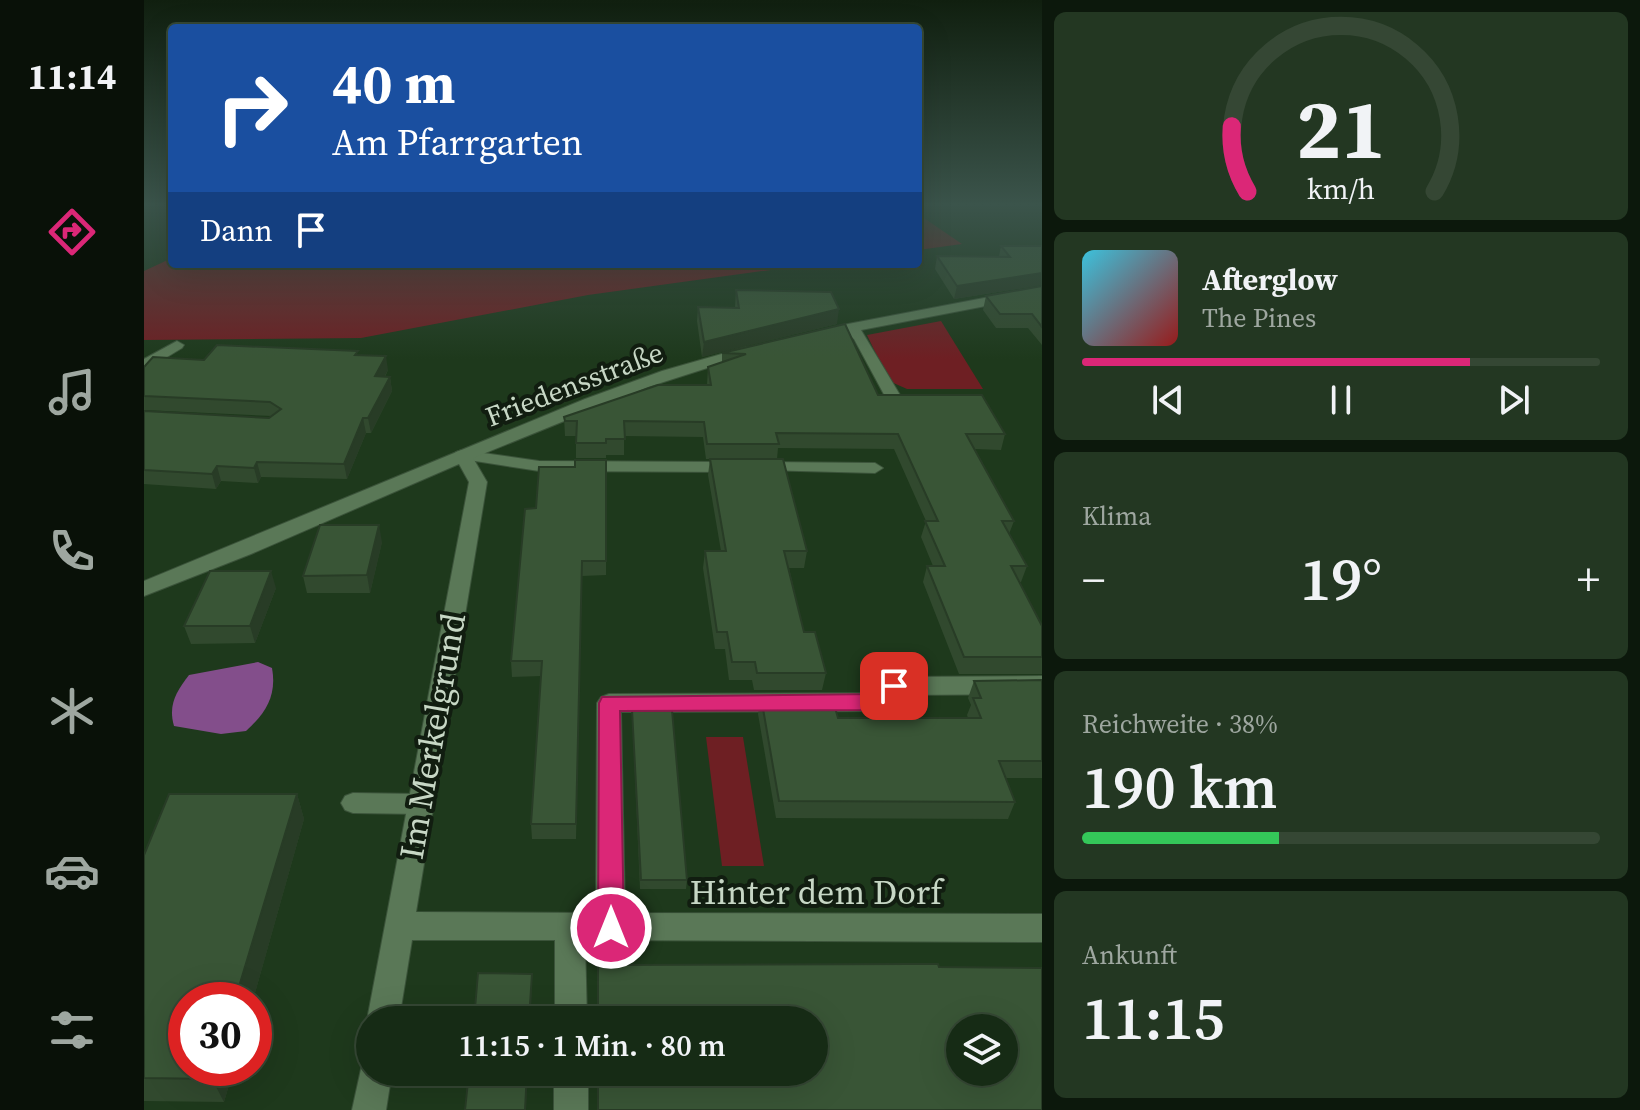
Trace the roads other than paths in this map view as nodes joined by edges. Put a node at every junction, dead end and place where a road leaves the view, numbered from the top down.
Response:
1 (1042, 291) edge
2 (848, 328) junction
3 (806, 337) edge
4 (177, 345) dead end
5 (764, 347) edge
6 (144, 366) edge
7 (895, 400) edge
8 (462, 455) junction
9 (875, 468) dead end
10 (144, 589) edge
11 (1042, 685) edge
12 (353, 803) dead end
13 (419, 804) junction
14 (398, 926) junction
15 (570, 928) junction
16 (611, 928) junction
17 (1042, 928) edge
18 (385, 1006) edge
19 (571, 1006) edge
20 (373, 1086) edge
21 (571, 1086) edge
22 (369, 1110) edge
23 (571, 1110) edge

1 - 2 street
2 - 3 street
2 - 7 street
4 - 6 street
5 - 8 street, Friedensstraße
8 - 9 lane
8 - 10 street, Friedensstraße
8 - 13 street, Im Merkelgrund
11 - 16 street
12 - 13 lane
13 - 14 street, Im Merkelgrund
14 - 15 street, Hinter dem Dorf
14 - 18 street, Im Merkelgrund
15 - 16 street, Hinter dem Dorf
15 - 19 street
16 - 17 street, Hinter dem Dorf
20 - 22 street
21 - 23 street

